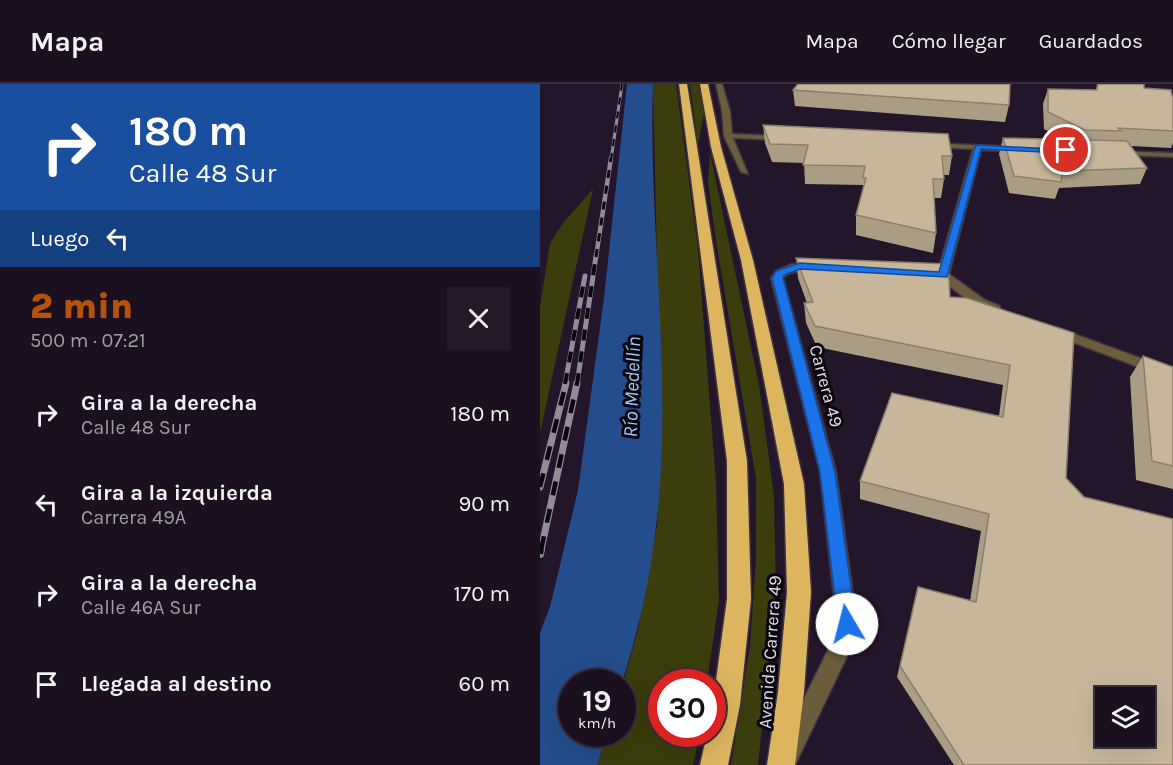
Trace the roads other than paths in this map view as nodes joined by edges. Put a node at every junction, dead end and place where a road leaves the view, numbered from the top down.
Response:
1 (683, 84) edge
2 (704, 84) edge
3 (719, 84) edge
4 (711, 122) junction
5 (728, 136) junction
6 (795, 139) edge
7 (921, 144) edge
8 (978, 147) junction
9 (1025, 149) edge
10 (1105, 152) edge
11 (1173, 155) edge
12 (696, 165) junction
13 (723, 168) junction
14 (745, 172) dead end
15 (824, 268) edge
16 (1014, 315) edge
17 (1047, 328) edge
18 (1173, 375) edge
19 (714, 765) edge
20 (782, 765) edge

1 - 12 highway, Avenida Carrera 49
2 - 4 highway, Avenida Carrera 49
3 - 5 street
4 - 12 highway
4 - 13 highway, Avenida Carrera 49
5 - 6 street
5 - 13 highway
5 - 14 street
7 - 8 street
8 - 9 street
8 - 16 street
10 - 11 street
12 - 19 highway, Avenida Carrera 49
13 - 20 highway, Avenida Carrera 49
15 - 20 street, Carrera 49
17 - 18 street

